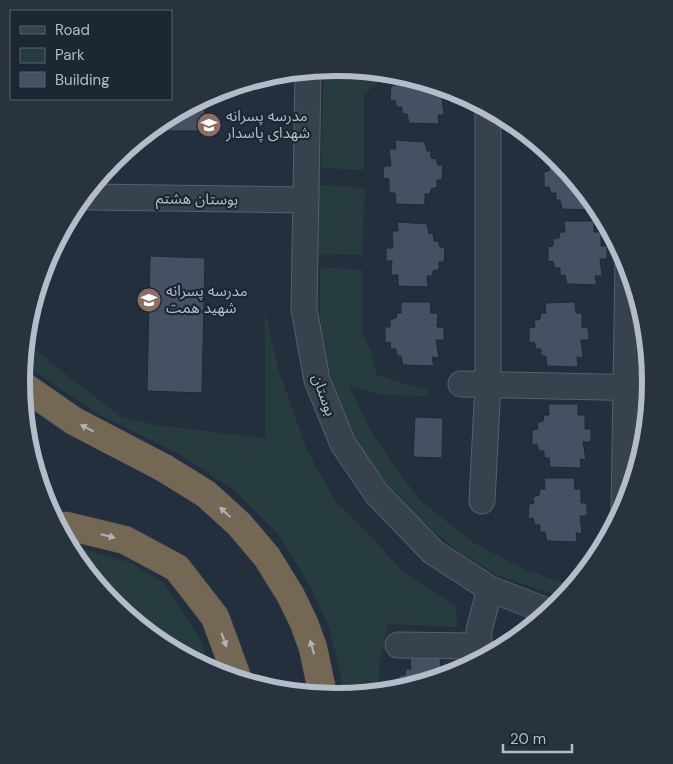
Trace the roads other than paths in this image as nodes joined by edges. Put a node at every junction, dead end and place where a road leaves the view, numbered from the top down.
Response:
1 (308, 77) edge
2 (488, 116) edge
3 (92, 197) edge
4 (306, 200) junction
5 (628, 285) edge
6 (460, 384) dead end
7 (488, 384) junction
8 (626, 388) junction
9 (643, 388) edge
10 (30, 391) edge
11 (624, 488) edge
12 (482, 501) dead end
13 (66, 526) edge
14 (490, 589) junction
15 (542, 609) edge
16 (398, 645) dead end
17 (478, 653) edge
18 (235, 671) edge
19 (322, 688) edge

1 - 4 street, بوستان
2 - 7 street
3 - 4 street, بوستان هشتم
4 - 14 street, بوستان
5 - 8 street
6 - 7 street
7 - 8 street
7 - 12 street
8 - 9 street
8 - 11 street
19 -> 10 highway
13 -> 18 highway
14 - 15 street, بوستان
14 - 17 street
16 - 17 street

